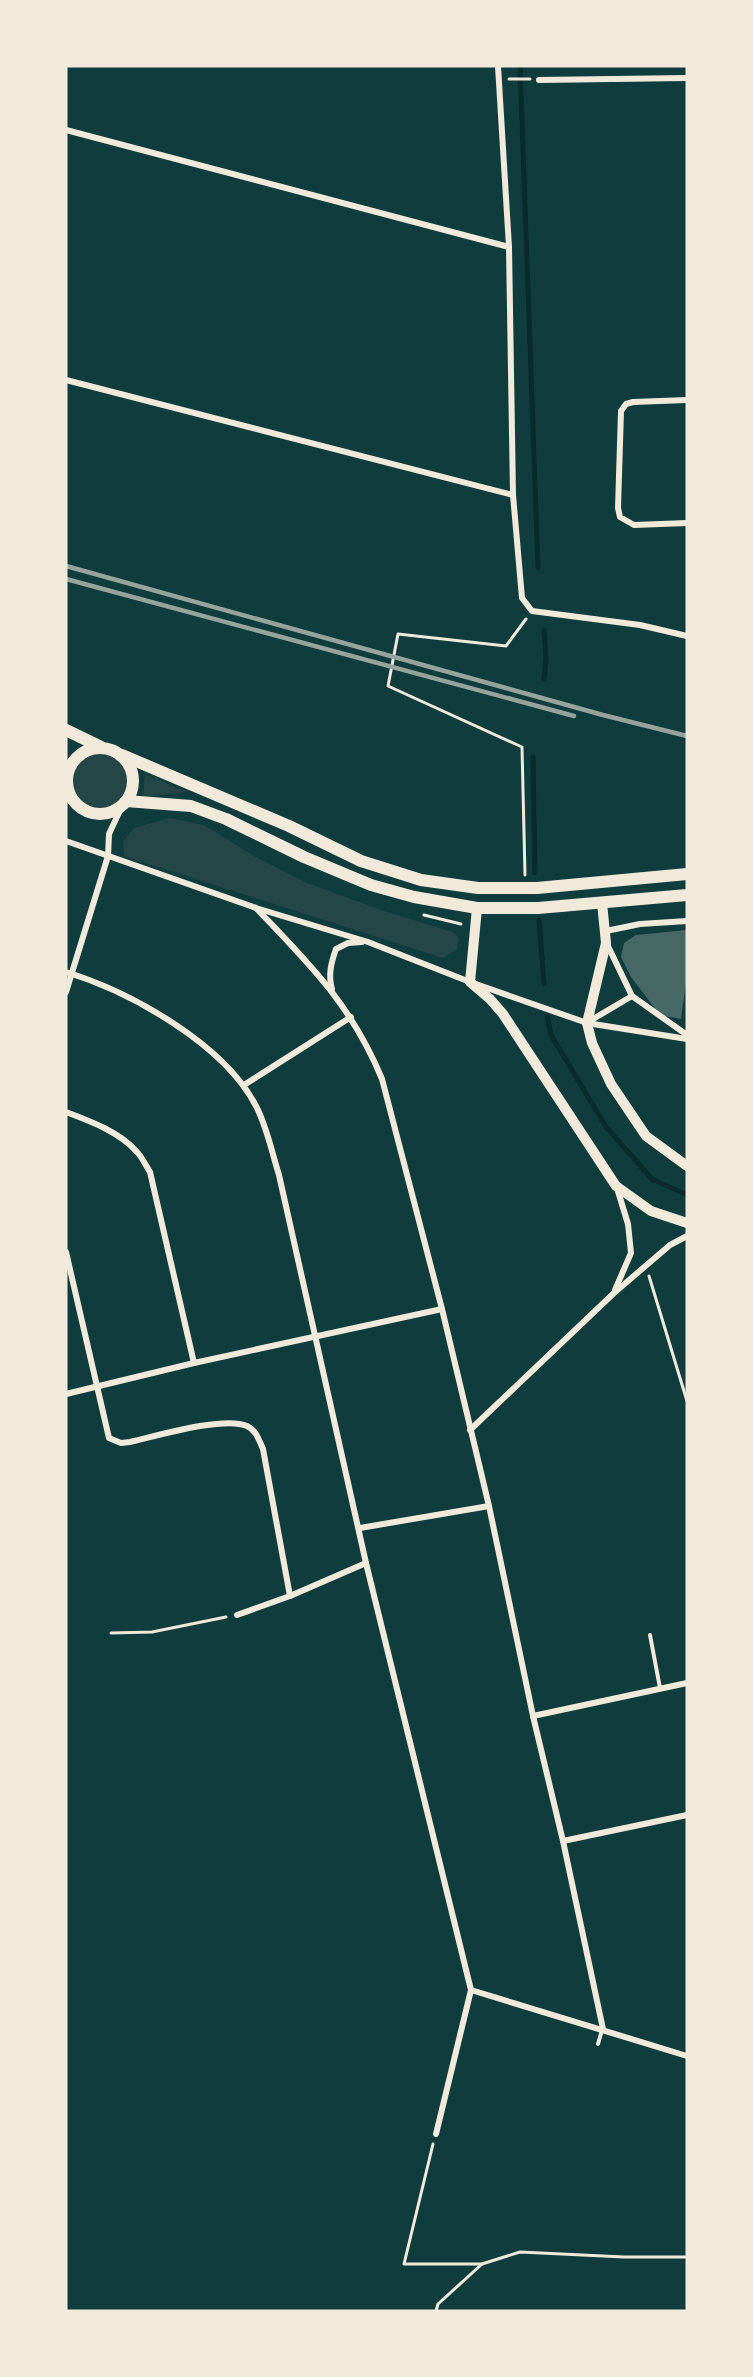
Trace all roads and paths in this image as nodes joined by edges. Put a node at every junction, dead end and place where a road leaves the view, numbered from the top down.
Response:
1 (498, 66) edge
2 (687, 78) edge
3 (513, 79) dead end
4 (529, 79) dead end
5 (539, 80) dead end
6 (66, 130) edge
7 (509, 247) junction
8 (66, 380) edge
9 (687, 400) edge
10 (513, 495) junction
11 (687, 523) edge
12 (532, 610) junction
13 (687, 636) edge
14 (66, 730) edge
15 (101, 747) junction
16 (122, 755) junction
17 (66, 779) edge
18 (124, 803) junction
19 (66, 841) edge
20 (108, 856) junction
21 (687, 874) edge
22 (526, 888) junction
23 (687, 895) edge
24 (602, 903) junction
25 (256, 908) junction
26 (477, 908) junction
27 (687, 921) edge
28 (606, 937) junction
29 (368, 942) junction
30 (69, 973) edge
31 (470, 982) junction
32 (66, 992) edge
33 (332, 992) junction
34 (632, 996) junction
35 (351, 1017) junction
36 (587, 1023) junction
37 (687, 1037) edge
38 (244, 1085) junction
39 (66, 1112) edge
40 (687, 1166) edge
41 (616, 1186) junction
42 (687, 1223) edge
43 (687, 1236) edge
44 (66, 1252) edge
45 (646, 1267) junction
46 (614, 1293) junction
47 (442, 1309) junction
48 (316, 1336) junction
49 (194, 1363) junction
50 (97, 1387) junction
51 (66, 1394) edge
52 (687, 1401) edge
53 (470, 1430) junction
54 (489, 1506) junction
55 (360, 1528) junction
56 (366, 1563) junction
57 (290, 1596) junction
58 (237, 1615) joint
59 (111, 1633) dead end
60 (650, 1635) dead end
61 (687, 1683) edge
62 (660, 1689) junction
63 (533, 1716) junction
64 (686, 1816) edge
65 (687, 1825) edge
66 (563, 1841) junction
67 (471, 1990) junction
68 (603, 2029) junction
69 (598, 2044) dead end
70 (687, 2056) edge
71 (436, 2134) joint
72 (687, 2257) edge
73 (482, 2264) junction
74 (436, 2311) edge

1 - 7 street
2 - 5 street
3 - 4 path
6 - 7 street
7 - 10 street
8 - 10 street
9 - 11 street
10 - 12 street
12 - 13 street
12 - 22 path
14 - 15 main road
15 - 16 main road
15 - 17 main road
16 - 18 main road
16 - 22 main road
17 - 18 main road
18 - 20 street
18 - 26 main road
19 - 20 street
20 - 25 street
20 - 30 street
21 - 22 main road
23 - 24 main road
24 - 26 main road
24 - 28 street
25 - 29 street
25 - 33 street
26 - 31 street
27 - 28 street
28 - 34 street
28 - 36 street
29 - 31 street
29 - 33 street
30 - 32 street
30 - 38 street
31 - 36 street
31 - 41 street
33 - 35 street
34 - 36 street
34 - 37 street
35 - 38 street
35 - 47 street
36 - 37 street
36 - 40 street
38 - 48 street
39 - 49 street
41 - 42 street
41 - 46 street
43 - 45 street
44 - 50 street
45 - 46 street
45 - 52 path
46 - 53 street
47 - 48 street
47 - 53 street
48 - 49 street
48 - 55 street
49 - 50 street
50 - 51 street
50 - 57 street
53 - 54 street
54 - 55 street
54 - 63 street
55 - 56 street
56 - 57 street
56 - 67 street
57 - 58 street
58 - 59 path
60 - 62 lane
61 - 62 street
62 - 63 street
63 - 66 street
64 - 65 street
64 - 66 street
66 - 68 street
67 - 68 street
67 - 71 street
68 - 69 lane
68 - 70 street
71 - 73 path
72 - 73 path
73 - 74 path

